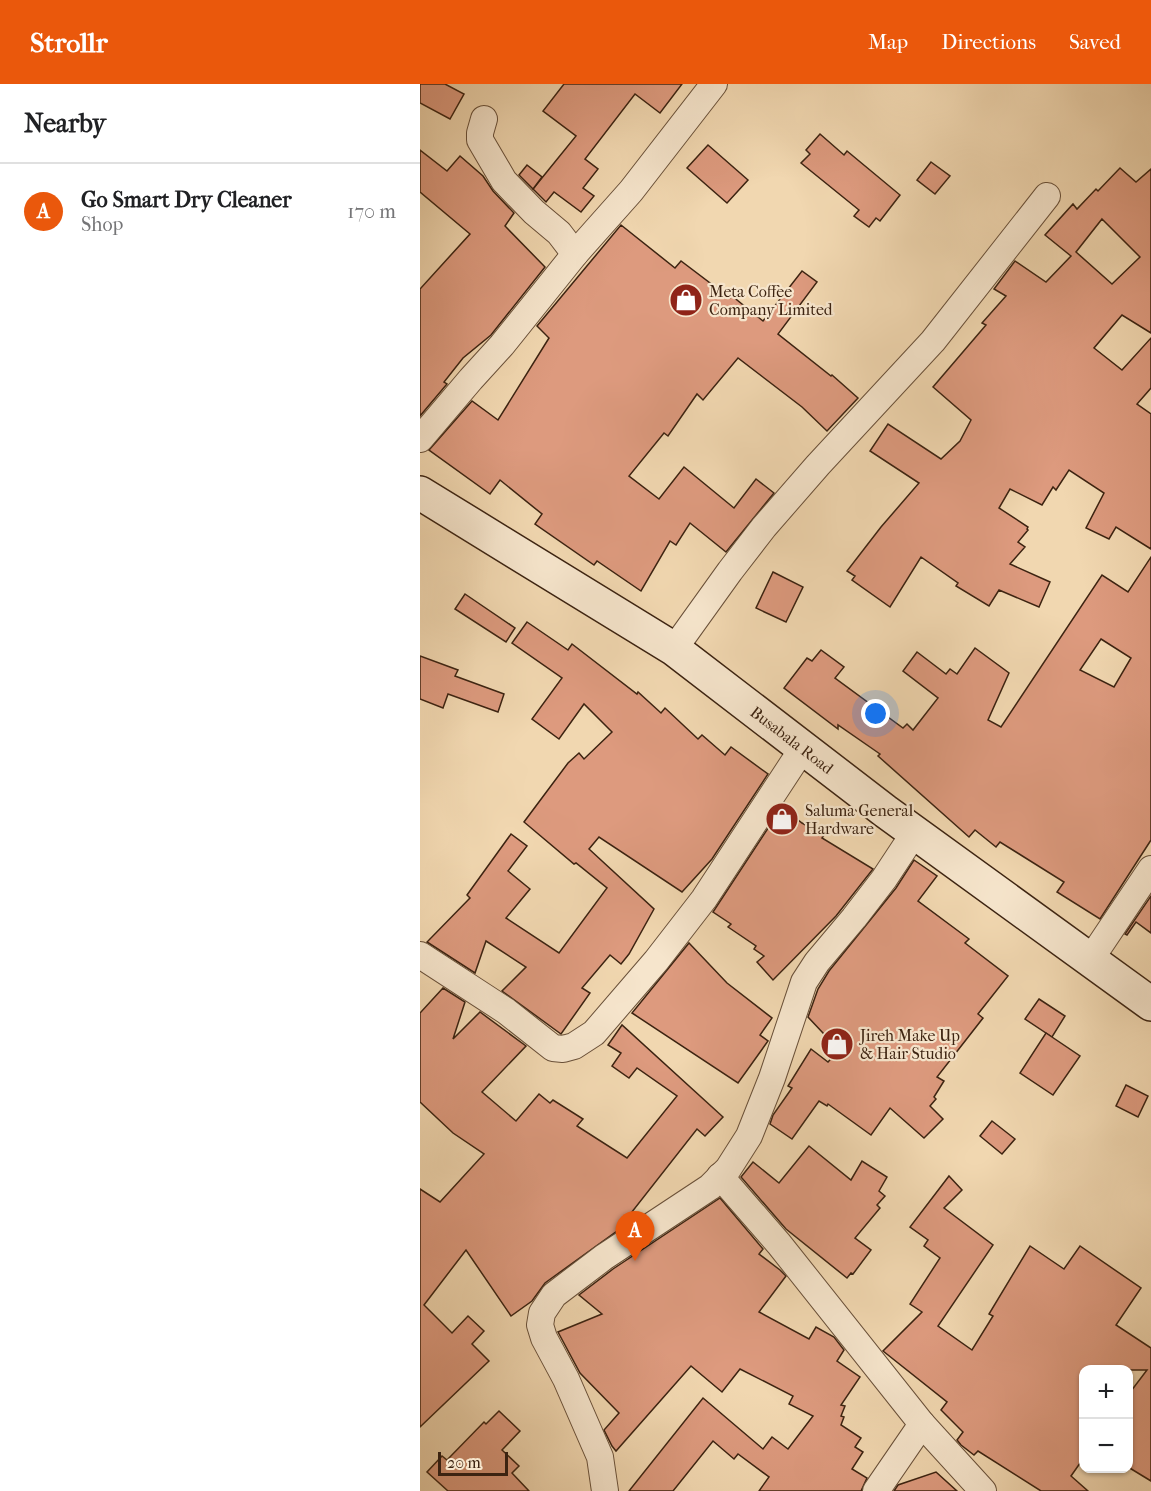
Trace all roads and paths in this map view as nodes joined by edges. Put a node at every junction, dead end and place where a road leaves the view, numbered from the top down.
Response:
1 (714, 84) edge
2 (484, 119) dead end
3 (1047, 196) dead end
4 (575, 254) junction
5 (420, 439) edge
6 (420, 493) edge
7 (674, 649) junction
8 (803, 748) junction
9 (915, 832) junction
10 (1151, 869) edge
11 (420, 955) edge
12 (1089, 960) junction
13 (1151, 1004) edge
14 (720, 1176) junction
15 (922, 1424) junction
16 (605, 1491) edge
17 (876, 1491) edge
18 (983, 1491) edge

1 - 4 street
2 - 4 street
3 - 7 street
4 - 5 street
6 - 7 street, Busabala Road
7 - 8 street, Busabala Road
8 - 9 street, Busabala Road
8 - 11 street
9 - 12 street, Busabala Road
9 - 14 street
10 - 12 street
12 - 13 street, Busabala Road
14 - 15 street
14 - 16 street
15 - 17 street
15 - 18 street

